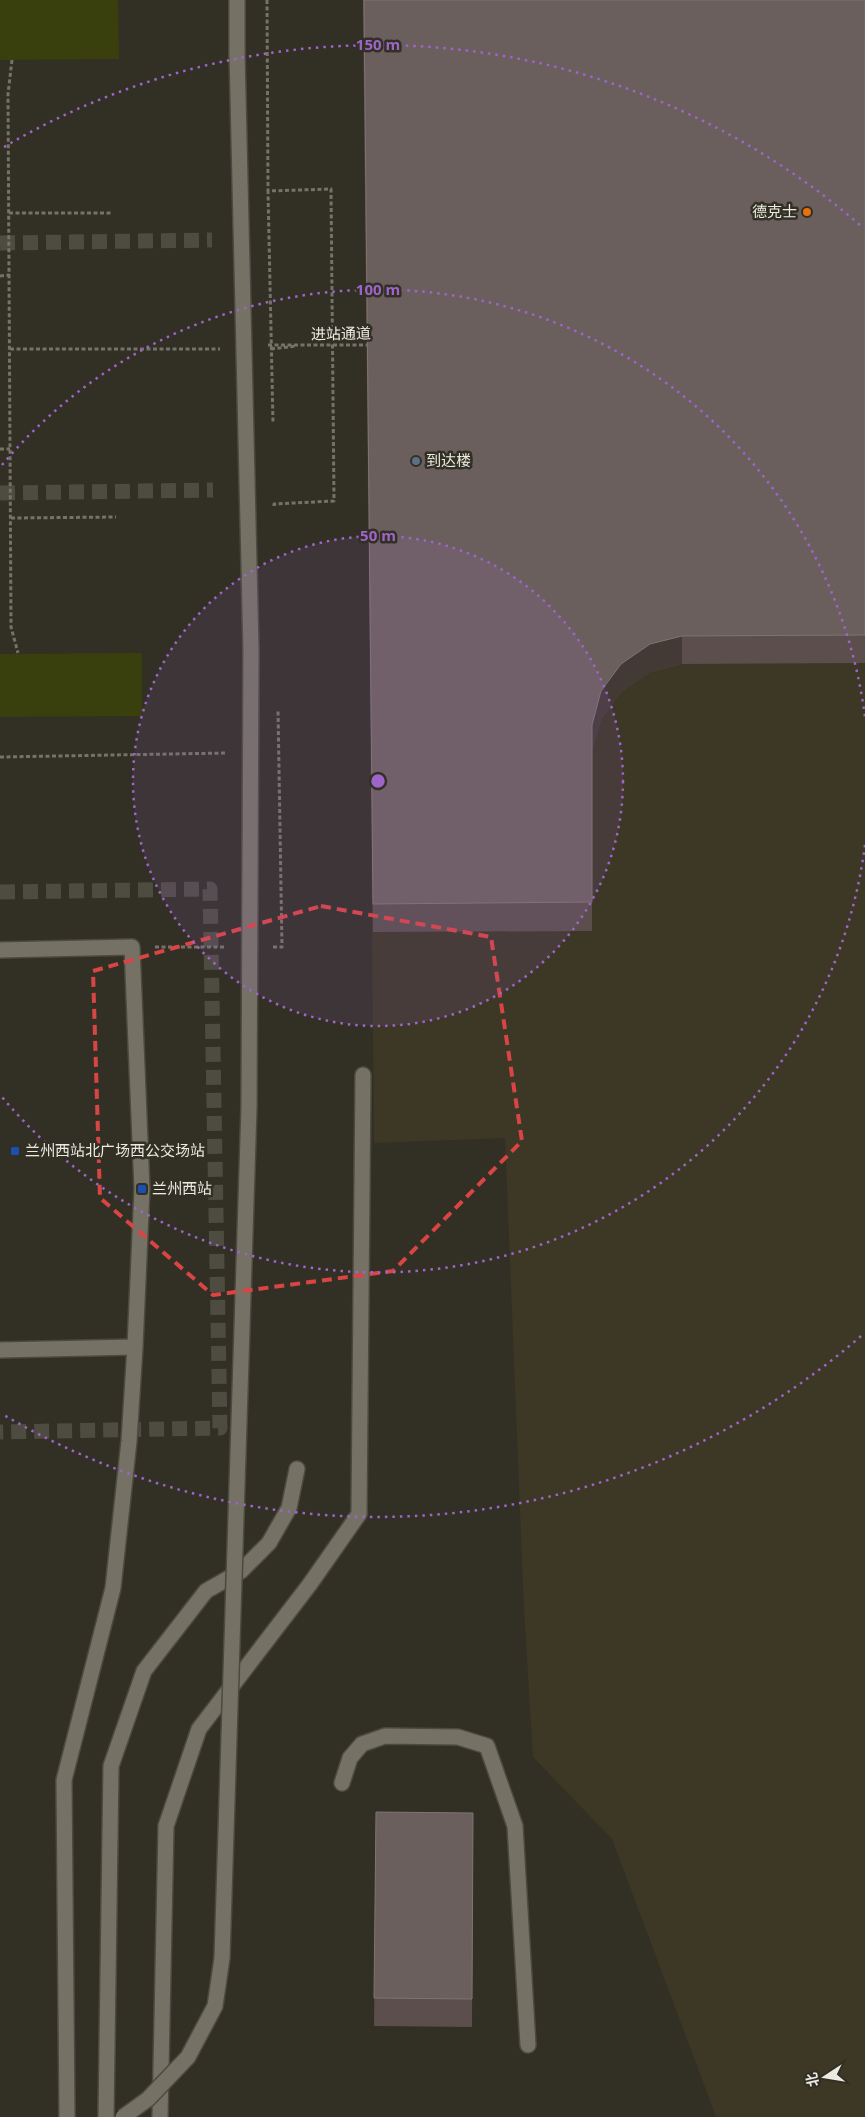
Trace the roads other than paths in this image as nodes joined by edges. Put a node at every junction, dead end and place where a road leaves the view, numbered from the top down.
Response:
1 (237, 0) edge
2 (0, 950) edge
3 (363, 1075) dead end
4 (135, 1347) junction
5 (0, 1350) edge
6 (298, 1469) dead end
7 (342, 1784) dead end
8 (528, 2045) dead end
9 (66, 2117) edge
10 (106, 2117) edge
11 (123, 2117) edge
12 (160, 2117) edge

1 - 11 lane, bridge
2 - 4 lane
3 - 12 lane
4 - 5 lane
4 - 9 lane
6 - 10 lane
7 - 8 lane

